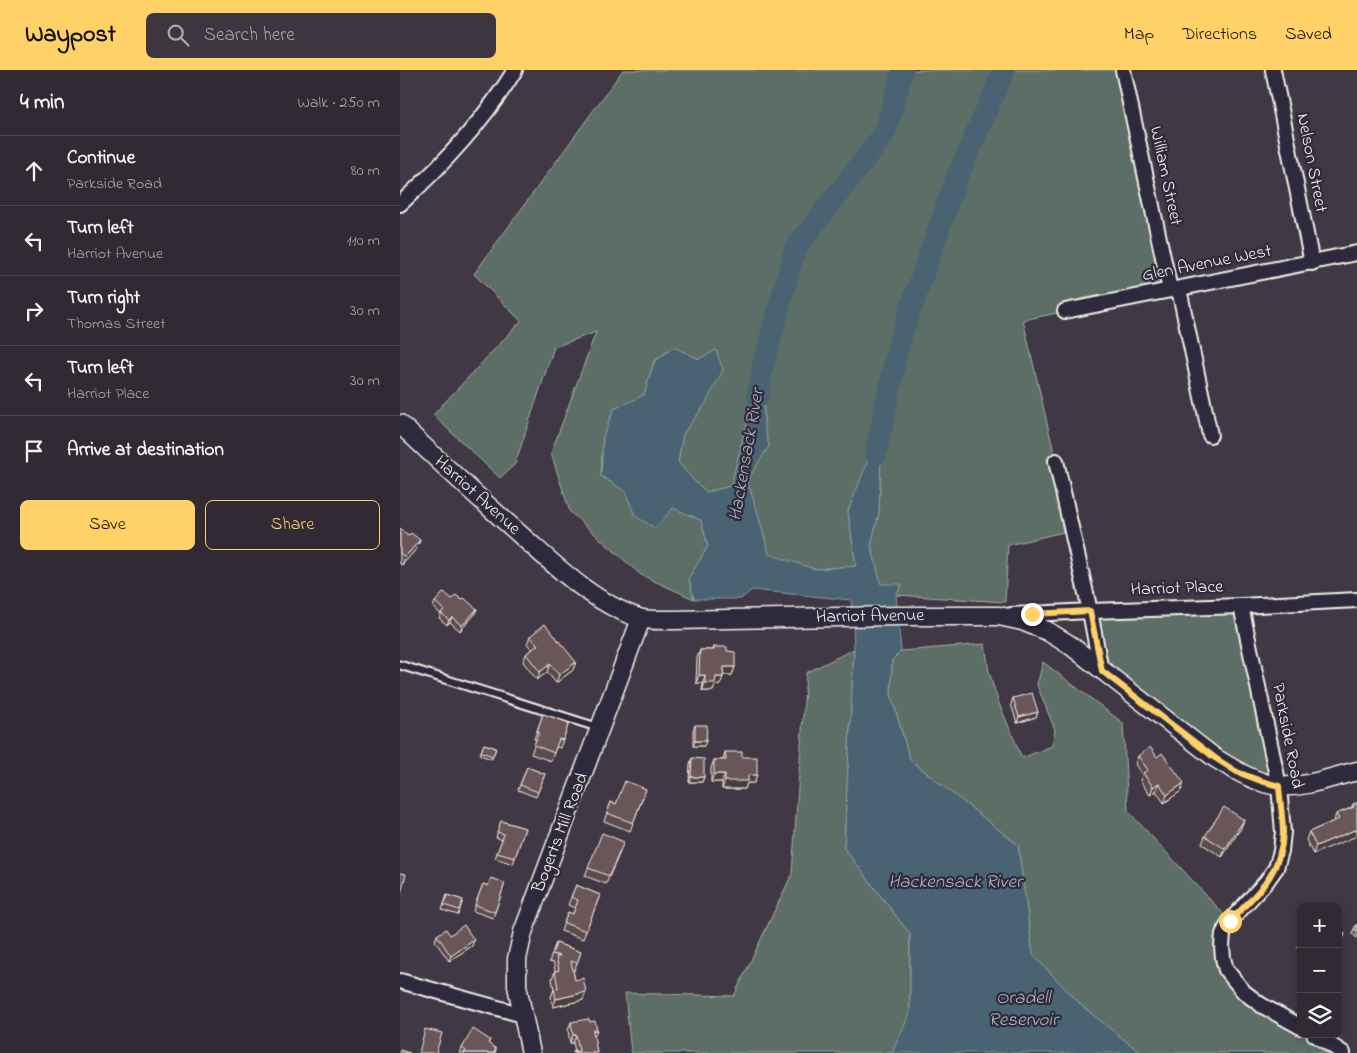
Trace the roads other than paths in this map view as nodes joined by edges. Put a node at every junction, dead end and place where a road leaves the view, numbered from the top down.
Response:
1 (515, 70) edge
2 (1123, 70) edge
3 (1273, 70) edge
4 (400, 204) edge
5 (1357, 253) edge
6 (1312, 263) junction
7 (1174, 290) junction
8 (1064, 311) dead end
9 (400, 424) edge
10 (1210, 435) dead end
11 (1056, 461) dead end
12 (1357, 600) edge
13 (1241, 606) junction
14 (1090, 611) junction
15 (999, 616) junction
16 (642, 619) junction
17 (400, 665) edge
18 (1102, 671) junction
19 (600, 728) junction
20 (1357, 771) edge
21 (1279, 786) junction
22 (400, 981) edge
23 (522, 1015) junction
24 (1297, 1025) edge
25 (1320, 1038) edge
26 (531, 1053) edge
27 (1343, 1053) edge

1 - 4 street
2 - 7 street, William Street
3 - 6 street, Nelson Street
5 - 6 street, Glen Avenue West
6 - 7 street, Glen Avenue West
7 - 8 street, Glen Avenue West
7 - 10 street, William Street
9 - 16 street, Harriot Avenue
11 - 14 street
12 - 13 street, Harriot Place
13 - 14 street, Harriot Place
13 - 21 street, Parkside Road
14 - 15 street, Harriot Place
14 - 18 street
15 - 16 street, Harriot Avenue
15 - 18 street, Harriot Avenue
16 - 19 street, Bogerts Mill Road
17 - 19 lane
18 - 21 street, Harriot Avenue
19 - 23 street, Bogerts Mill Road
20 - 21 street, Harriot Avenue
21 - 24 street, Parkside Road
22 - 23 street
23 - 26 street, Bogerts Mill Road
25 - 27 street

